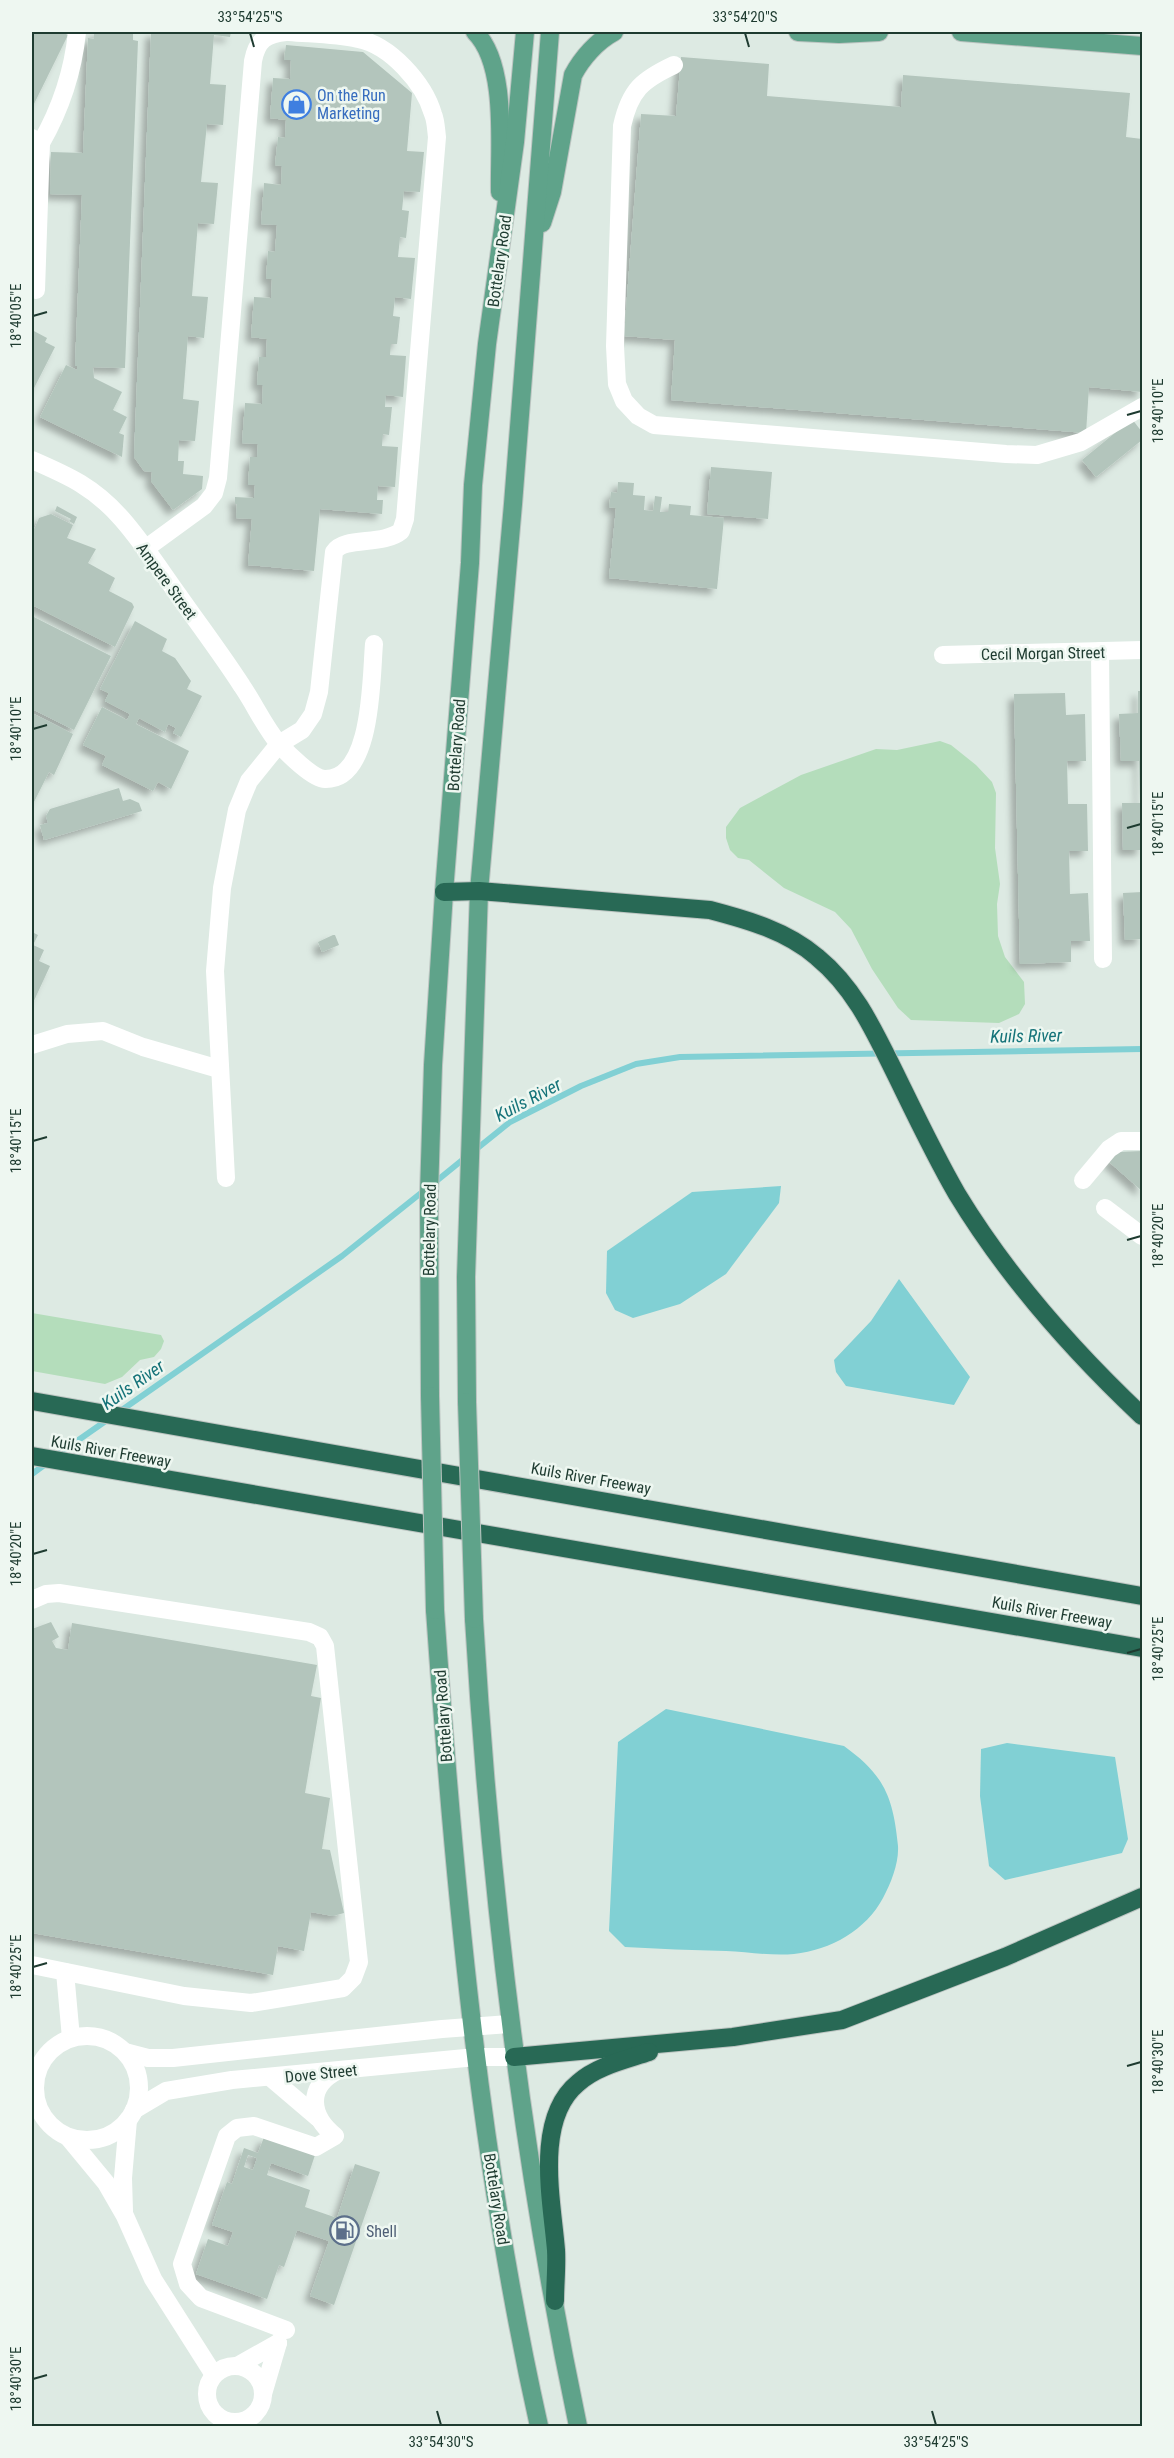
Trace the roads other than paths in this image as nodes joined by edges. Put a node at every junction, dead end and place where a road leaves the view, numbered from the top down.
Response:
1 (77, 32) edge
2 (287, 32) edge
3 (475, 32) edge
4 (525, 32) edge
5 (550, 32) edge
6 (614, 32) edge
7 (798, 32) edge
8 (879, 32) edge
9 (961, 32) edge
10 (1143, 46) edge
11 (674, 65) dead end
12 (36, 140) edge
13 (501, 248) junction
14 (533, 250) junction
15 (36, 290) dead end
16 (1143, 407) edge
17 (32, 460) edge
18 (145, 549) junction
19 (374, 644) dead end
20 (1143, 650) edge
21 (1100, 651) junction
22 (944, 655) dead end
23 (276, 739) junction
24 (479, 891) junction
25 (444, 892) junction
26 (1103, 959) dead end
27 (32, 1045) edge
28 (219, 1070) junction
29 (1143, 1141) edge
30 (226, 1178) dead end
31 (1083, 1180) dead end
32 (1105, 1208) dead end
33 (1143, 1236) edge
34 (32, 1401) edge
35 (1143, 1416) edge
36 (32, 1456) edge
37 (1143, 1596) edge
38 (32, 1600) edge
39 (1143, 1648) edge
40 (1143, 1897) edge
41 (32, 1965) edge
42 (65, 1972) junction
43 (509, 2024) junction
44 (472, 2027) junction
45 (70, 2038) junction
46 (673, 2042) junction
47 (125, 2052) junction
48 (476, 2057) junction
49 (514, 2057) junction
50 (337, 2071) junction
51 (272, 2078) junction
52 (131, 2115) junction
53 (318, 2118) junction
54 (68, 2137) junction
55 (125, 2216) junction
56 (182, 2264) junction
57 (153, 2279) junction
58 (555, 2301) junction
59 (286, 2330) dead end
60 (237, 2366) junction
61 (214, 2375) junction
62 (260, 2410) edge
63 (226, 2423) edge
64 (539, 2427) edge
65 (578, 2427) edge

1 - 12 street
2 - 18 street
2 - 23 street
3 - 13 main road
4 - 13 main road, Bottelary Road
5 - 14 main road, Bottelary Road
6 - 14 main road
7 - 8 main road
9 - 10 main road
11 - 16 street
12 - 15 street
13 - 25 main road, Bottelary Road
14 - 24 main road, Bottelary Road
17 - 18 street, Ampere Street
18 - 23 street, Ampere Street
19 - 23 street, Ampere Street
20 - 21 street, Cecil Morgan Street
21 - 22 street, Cecil Morgan Street
21 - 26 street
23 - 28 street
24 - 25 highway
24 - 35 highway
24 - 43 main road, Bottelary Road, bridge
25 - 44 main road, Bottelary Road, bridge
27 - 28 street
28 - 30 street
29 - 31 street
32 - 33 street
34 - 37 highway, Kuils River Freeway
36 - 39 highway, Kuils River Freeway
38 - 42 street
40 - 46 highway
41 - 42 street
42 - 45 street
43 - 44 street, Dove Street
43 - 49 main road, Bottelary Road
44 - 47 street, Dove Street
44 - 48 main road, Bottelary Road
45 - 47 street, Dove Street
45 - 54 street
46 - 49 highway
46 - 58 highway
47 - 52 street
48 - 49 street, Dove Street
48 - 50 street, Dove Street
48 - 64 main road, Bottelary Road
49 - 58 main road, Bottelary Road
50 - 51 street, Dove Street
50 - 53 street
51 - 52 street, Dove Street
51 - 53 street
52 - 54 street, Dove Street
52 - 55 street
53 - 56 street
54 - 55 street
55 - 57 street
56 - 57 street
56 - 59 street
57 - 61 street
58 - 65 main road, Bottelary Road
60 - 61 street
60 - 62 street
60 - 62 street
61 - 63 street
62 - 63 street

